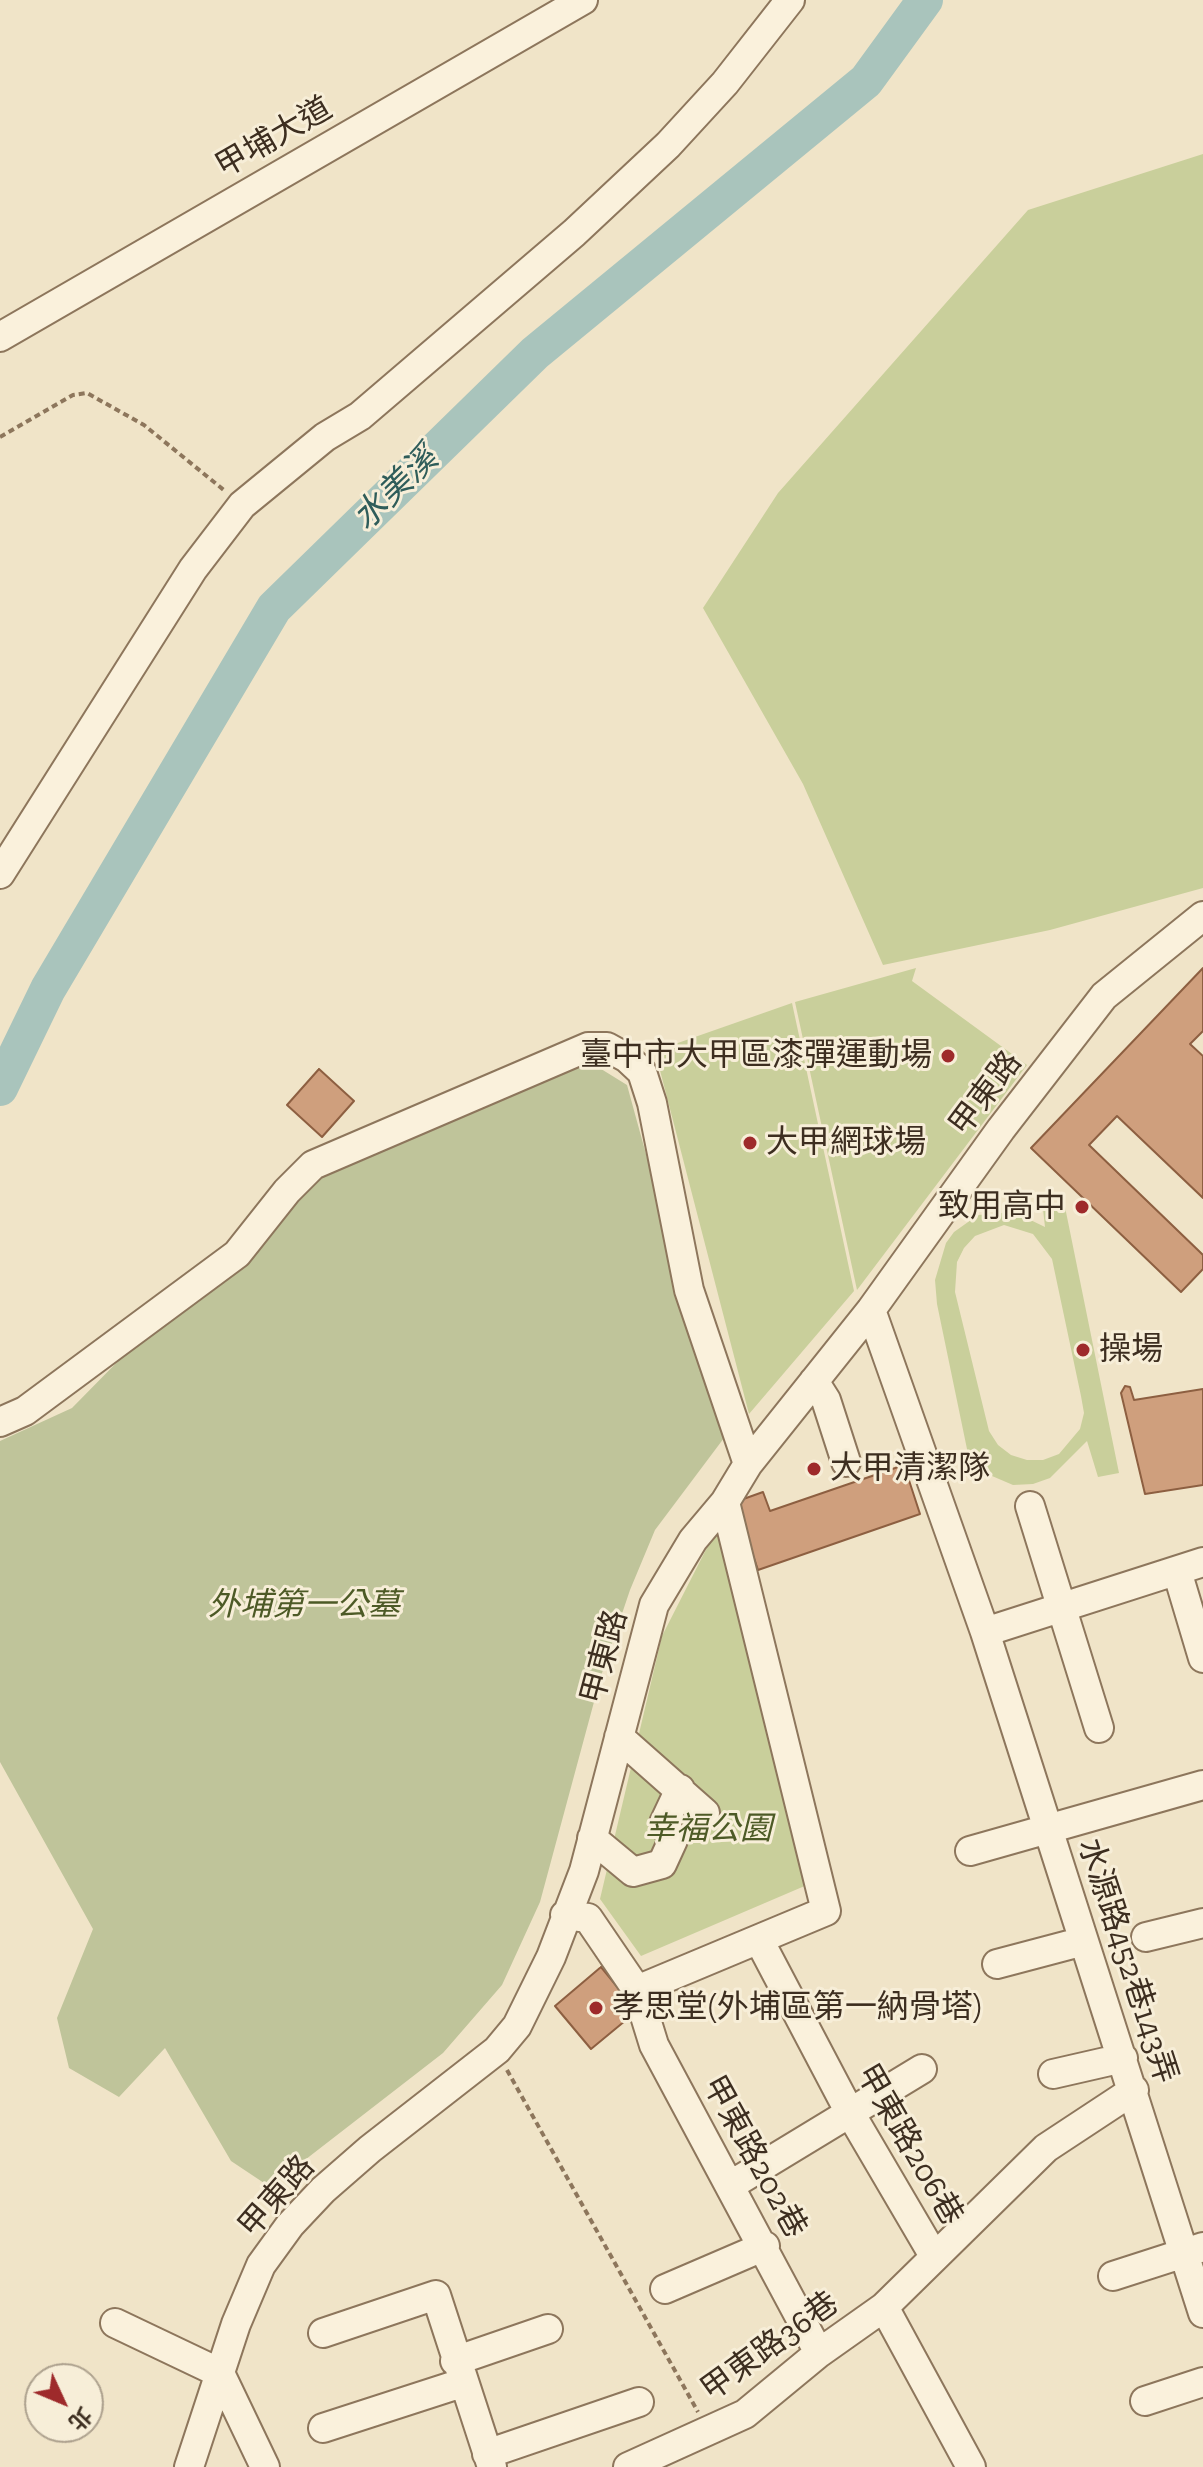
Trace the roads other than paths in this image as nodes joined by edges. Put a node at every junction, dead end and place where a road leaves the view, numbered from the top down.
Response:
1 (583, 0) edge
2 (790, 0) edge
3 (0, 337) edge
4 (0, 874) edge
5 (1203, 916) edge
6 (871, 1310) junction
7 (814, 1381) junction
8 (0, 1422) edge
9 (846, 1462) dead end
10 (748, 1464) junction
11 (725, 1502) junction
12 (1030, 1506) dead end
13 (1190, 1566) edge
14 (1062, 1605) junction
15 (985, 1632) junction
16 (1203, 1658) edge
17 (1099, 1728) dead end
18 (619, 1737) junction
19 (1203, 1785) edge
20 (680, 1789) junction
21 (705, 1813) dead end
22 (1047, 1827) junction
23 (592, 1838) junction
24 (970, 1851) dead end
25 (565, 1915) junction
26 (1203, 1923) edge
27 (1146, 1937) dead end
28 (759, 1940) junction
29 (1084, 1941) junction
30 (997, 1964) dead end
31 (637, 1990) junction
32 (1123, 2058) junction
33 (922, 2069) dead end
34 (1053, 2074) dead end
35 (1134, 2090) junction
36 (849, 2111) junction
37 (731, 2185) junction
38 (765, 2246) junction
39 (1193, 2250) edge
40 (934, 2256) junction
41 (1113, 2276) dead end
42 (665, 2289) dead end
43 (884, 2307) junction
44 (1203, 2313) edge
45 (115, 2323) dead end
46 (548, 2329) dead end
47 (323, 2333) dead end
48 (819, 2353) junction
49 (459, 2372) junction
50 (220, 2373) junction
51 (1203, 2382) edge
52 (1145, 2401) dead end
53 (639, 2402) dead end
54 (323, 2428) dead end
55 (490, 2460) edge
56 (189, 2467) edge
57 (265, 2467) edge
58 (628, 2467) edge
59 (971, 2467) edge

1 - 3 street, 甲埔大道
2 - 4 street
5 - 6 street, 甲東路
6 - 7 street, 甲東路
6 - 15 street, 水源路452巷143弄
7 - 9 street
7 - 10 street, 甲東路
8 - 10 street
10 - 11 street, 甲東路
11 - 18 street, 甲東路
11 - 28 street
12 - 14 street
13 - 14 street
13 - 16 street
14 - 15 street
14 - 17 street
15 - 22 street, 水源路452巷143弄
18 - 20 street
18 - 23 street, 甲東路
19 - 22 street
20 - 21 street
20 - 23 street
22 - 24 street
22 - 29 street, 水源路452巷143弄
23 - 25 street, 甲東路
25 - 31 street, 甲東路202巷
25 - 50 street, 甲東路
26 - 27 street
28 - 31 street
28 - 36 street, 甲東路206巷
29 - 30 street
29 - 32 street, 水源路452巷143弄
31 - 37 street, 甲東路202巷
32 - 34 street
32 - 35 street, 水源路452巷143弄
33 - 36 street
35 - 39 street, 水源路452巷143弄
35 - 40 street, 甲東路36巷
36 - 37 street
36 - 40 street, 甲東路206巷
37 - 38 street, 甲東路202巷
38 - 42 street
38 - 48 street, 甲東路202巷
39 - 41 street
39 - 44 street, 水源路452巷143弄
40 - 43 street, 甲東路36巷
43 - 48 street, 甲東路36巷
43 - 59 street
45 - 50 street
46 - 49 street
47 - 49 street
48 - 58 street, 甲東路36巷
49 - 54 street
49 - 55 street
50 - 56 street, 甲東路
50 - 57 street
51 - 52 street
53 - 55 street

